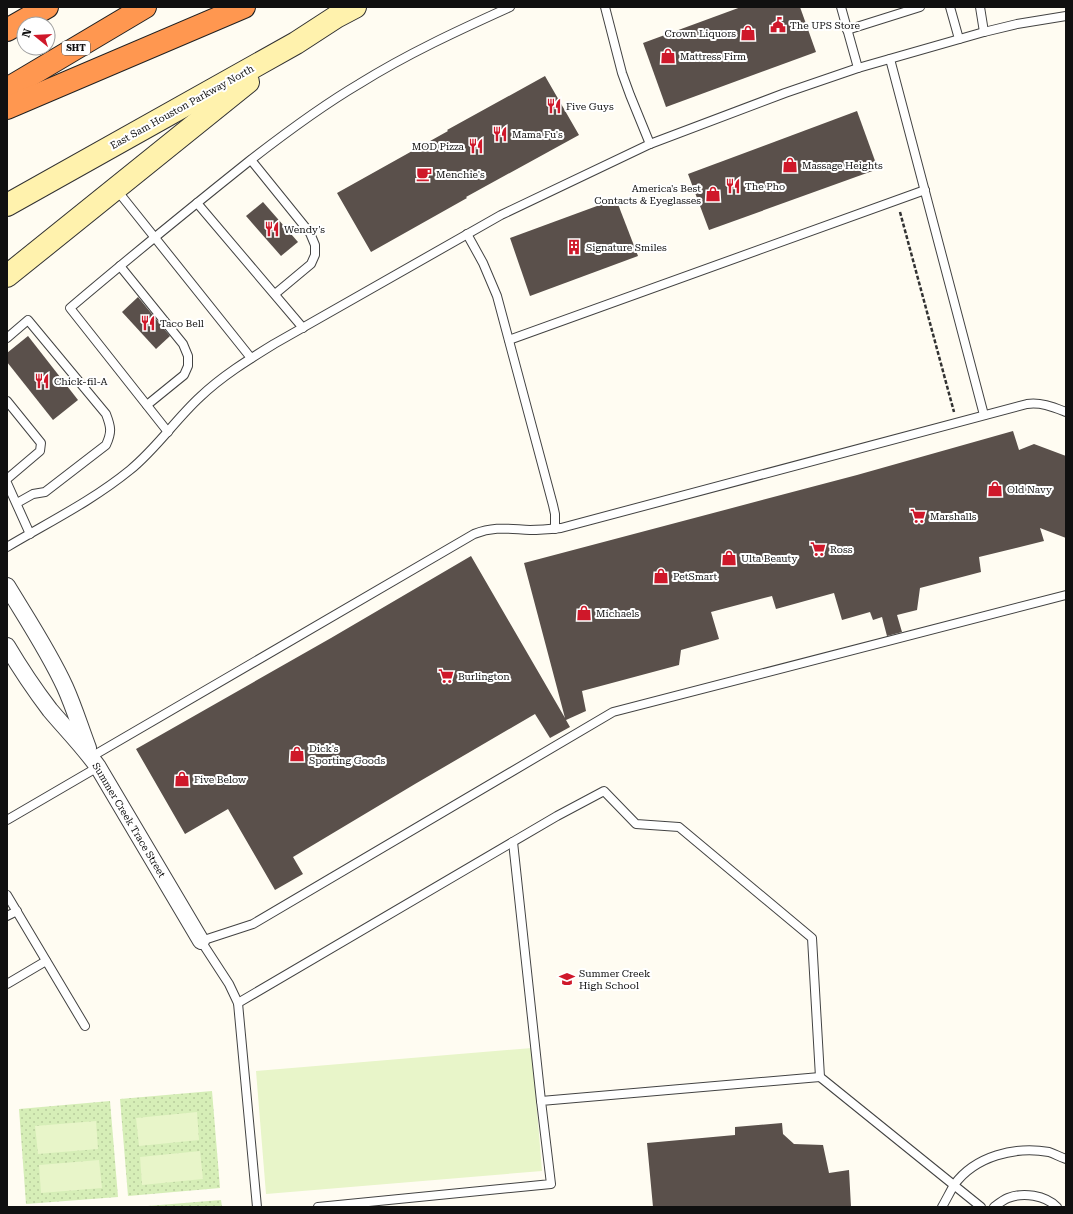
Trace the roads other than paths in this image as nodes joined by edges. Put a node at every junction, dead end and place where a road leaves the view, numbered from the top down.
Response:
1 (47, 7) edge
2 (145, 7) edge
3 (244, 7) edge
4 (355, 7) edge
5 (510, 7) edge
6 (606, 7) edge
7 (841, 7) edge
8 (920, 7) edge
9 (950, 7) edge
10 (980, 7) edge
11 (1066, 16) edge
12 (7, 30) edge
13 (847, 30) junction
14 (984, 32) junction
15 (959, 39) junction
16 (296, 43) junction
17 (890, 59) junction
18 (858, 68) junction
19 (7, 88) edge
20 (7, 108) edge
21 (650, 144) junction
22 (251, 160) junction
23 (116, 189) junction
24 (924, 190) junction
25 (196, 203) junction
26 (7, 205) edge
27 (467, 234) junction
28 (154, 237) junction
29 (120, 266) junction
30 (7, 276) edge
31 (275, 294) junction
32 (303, 328) junction
33 (7, 338) edge
34 (509, 340) junction
35 (251, 358) junction
36 (7, 401) edge
37 (147, 405) junction
38 (1066, 412) edge
39 (984, 415) junction
40 (168, 432) junction
41 (7, 479) edge
42 (7, 482) edge
43 (16, 503) junction
44 (555, 529) junction
45 (30, 534) junction
46 (7, 547) edge
47 (7, 586) edge
48 (1066, 595) edge
49 (7, 646) edge
50 (94, 762) junction
51 (7, 820) edge
52 (513, 842) junction
53 (7, 895) edge
54 (16, 911) junction
55 (7, 916) edge
56 (201, 941) junction
57 (46, 961) junction
58 (7, 984) edge
59 (238, 1003) junction
60 (84, 1026) dead end
61 (820, 1077) junction
62 (541, 1101) junction
63 (1066, 1159) edge
64 (954, 1185) junction
65 (257, 1207) edge
66 (318, 1207) edge
67 (942, 1207) edge
68 (981, 1207) edge
69 (994, 1207) edge
70 (1057, 1207) edge

1 - 12 highway
2 - 19 highway, SHT
3 - 20 highway
4 - 16 main road, East Sam Houston Parkway North
5 - 22 lane
6 - 21 lane
7 - 13 lane
8 - 13 lane
9 - 15 lane
10 - 14 lane
11 - 14 lane
13 - 18 lane
14 - 15 lane
15 - 17 lane
16 - 23 main road
16 - 26 main road, East Sam Houston Parkway North
17 - 18 lane
17 - 24 lane
18 - 21 lane
21 - 27 lane
22 - 25 lane
22 - 31 lane
23 - 28 lane
23 - 30 main road
24 - 34 lane
24 - 39 lane
25 - 28 lane
25 - 31 lane
27 - 32 lane
27 - 34 lane
28 - 29 lane
28 - 35 lane
29 - 37 lane
29 - 37 lane
31 - 32 lane
32 - 35 lane
33 - 43 lane
34 - 44 lane
35 - 40 lane
36 - 41 lane
37 - 40 lane
38 - 39 lane
39 - 44 lane
40 - 45 lane
42 - 43 lane
43 - 45 lane
44 - 50 lane
45 - 46 lane
47 - 50 street
48 - 56 lane
49 - 50 street, Summer Creek Trace Street
50 - 51 lane
50 - 56 street, Summer Creek Trace Street
52 - 59 lane
52 - 61 lane
52 - 62 lane
53 - 54 lane
54 - 55 lane
54 - 57 lane
56 - 59 lane
57 - 58 lane
57 - 60 lane
59 - 65 lane
61 - 62 lane
61 - 64 lane
62 - 66 lane
63 - 64 lane
64 - 67 lane
64 - 68 lane
69 - 70 lane

